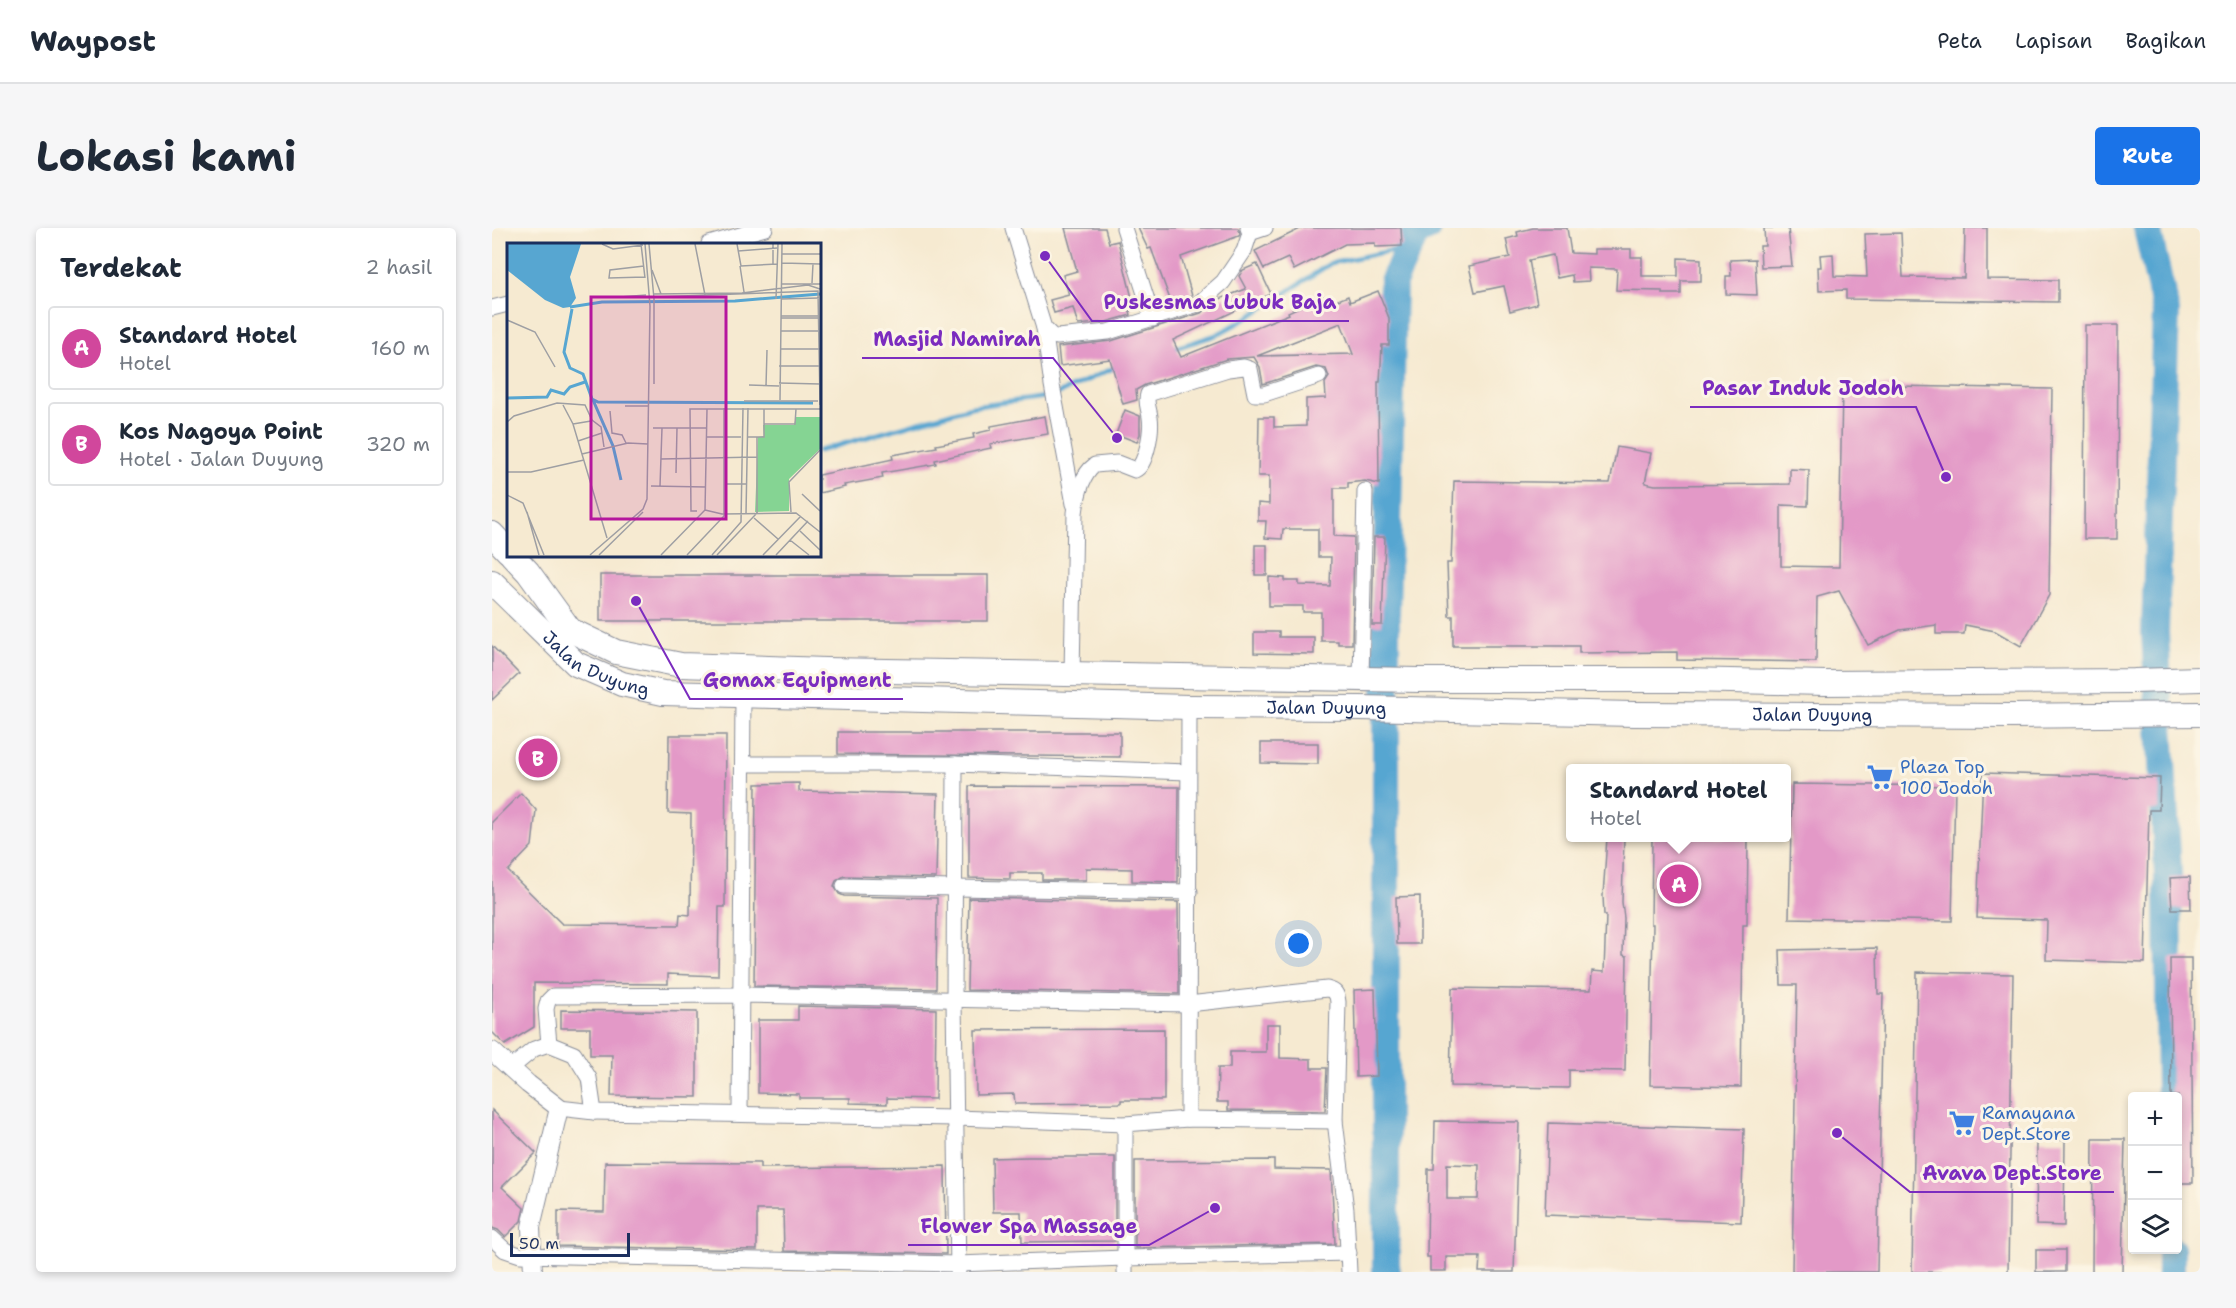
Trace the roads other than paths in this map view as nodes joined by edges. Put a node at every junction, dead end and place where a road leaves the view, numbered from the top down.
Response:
1 (765, 228) edge
2 (1012, 228) edge
3 (1124, 228) edge
4 (1265, 228) edge
5 (1249, 231) edge
6 (712, 243) edge
7 (507, 304) edge
8 (492, 308) edge
9 (1153, 319) junction
10 (1044, 328) junction
11 (1319, 376) dead end
12 (1365, 490) dead end
13 (1075, 513) junction
14 (492, 534) edge
15 (507, 550) edge
16 (513, 556) edge
17 (492, 582) edge
18 (920, 672) junction
19 (1072, 674) junction
20 (1364, 679) junction
21 (2193, 679) edge
22 (2012, 681) junction
23 (743, 694) junction
24 (919, 701) junction
25 (1190, 707) junction
26 (2194, 714) edge
27 (2011, 716) junction
28 (744, 764) junction
29 (955, 764) junction
30 (1188, 772) junction
31 (844, 886) dead end
32 (955, 889) junction
33 (1190, 892) junction
34 (740, 995) junction
35 (954, 1001) junction
36 (1188, 1004) junction
37 (549, 1044) junction
38 (492, 1051) edge
39 (511, 1068) junction
40 (559, 1108) junction
41 (594, 1112) junction
42 (740, 1113) junction
43 (957, 1118) junction
44 (1188, 1119) junction
45 (1335, 1120) junction
46 (1125, 1124) junction
47 (492, 1238) edge
48 (1349, 1253) junction
49 (532, 1264) edge
50 (1125, 1265) edge
51 (762, 1267) edge
52 (958, 1268) edge
53 (1349, 1272) edge

1 - 6 street
2 - 10 street
3 - 9 street
4 - 5 street
5 - 9 street
7 - 8 street
9 - 10 street
10 - 13 street
11 - 13 street
12 - 20 street
13 - 19 street
14 - 15 highway
16 - 18 highway, Jalan Duyung
17 - 23 highway, Jalan Duyung
18 - 19 highway, Jalan Duyung
18 - 24 highway
19 - 20 highway, Jalan Duyung
20 - 22 highway, Jalan Duyung
21 - 22 highway, Jalan Duyung
22 - 27 highway
23 - 24 highway, Jalan Duyung
23 - 28 street
24 - 25 highway, Jalan Duyung
25 - 27 highway, Jalan Duyung
25 - 30 street
26 - 27 highway, Jalan Duyung
28 - 29 street
28 - 34 street
29 - 30 street
29 - 32 street
30 - 33 street
31 - 32 street
32 - 33 street
32 - 35 street
33 - 36 street
34 - 35 street
34 - 37 street
34 - 42 street
35 - 36 street
35 - 43 street
36 - 44 street
36 - 45 street
37 - 39 street
37 - 41 street
38 - 39 street
39 - 40 street
40 - 41 street
40 - 49 street
41 - 42 street
42 - 43 street
43 - 46 street
43 - 52 street
44 - 45 street
44 - 46 street
45 - 48 street
46 - 50 street
47 - 49 street
48 - 50 street
48 - 53 street
49 - 51 street
50 - 52 street
51 - 52 street

